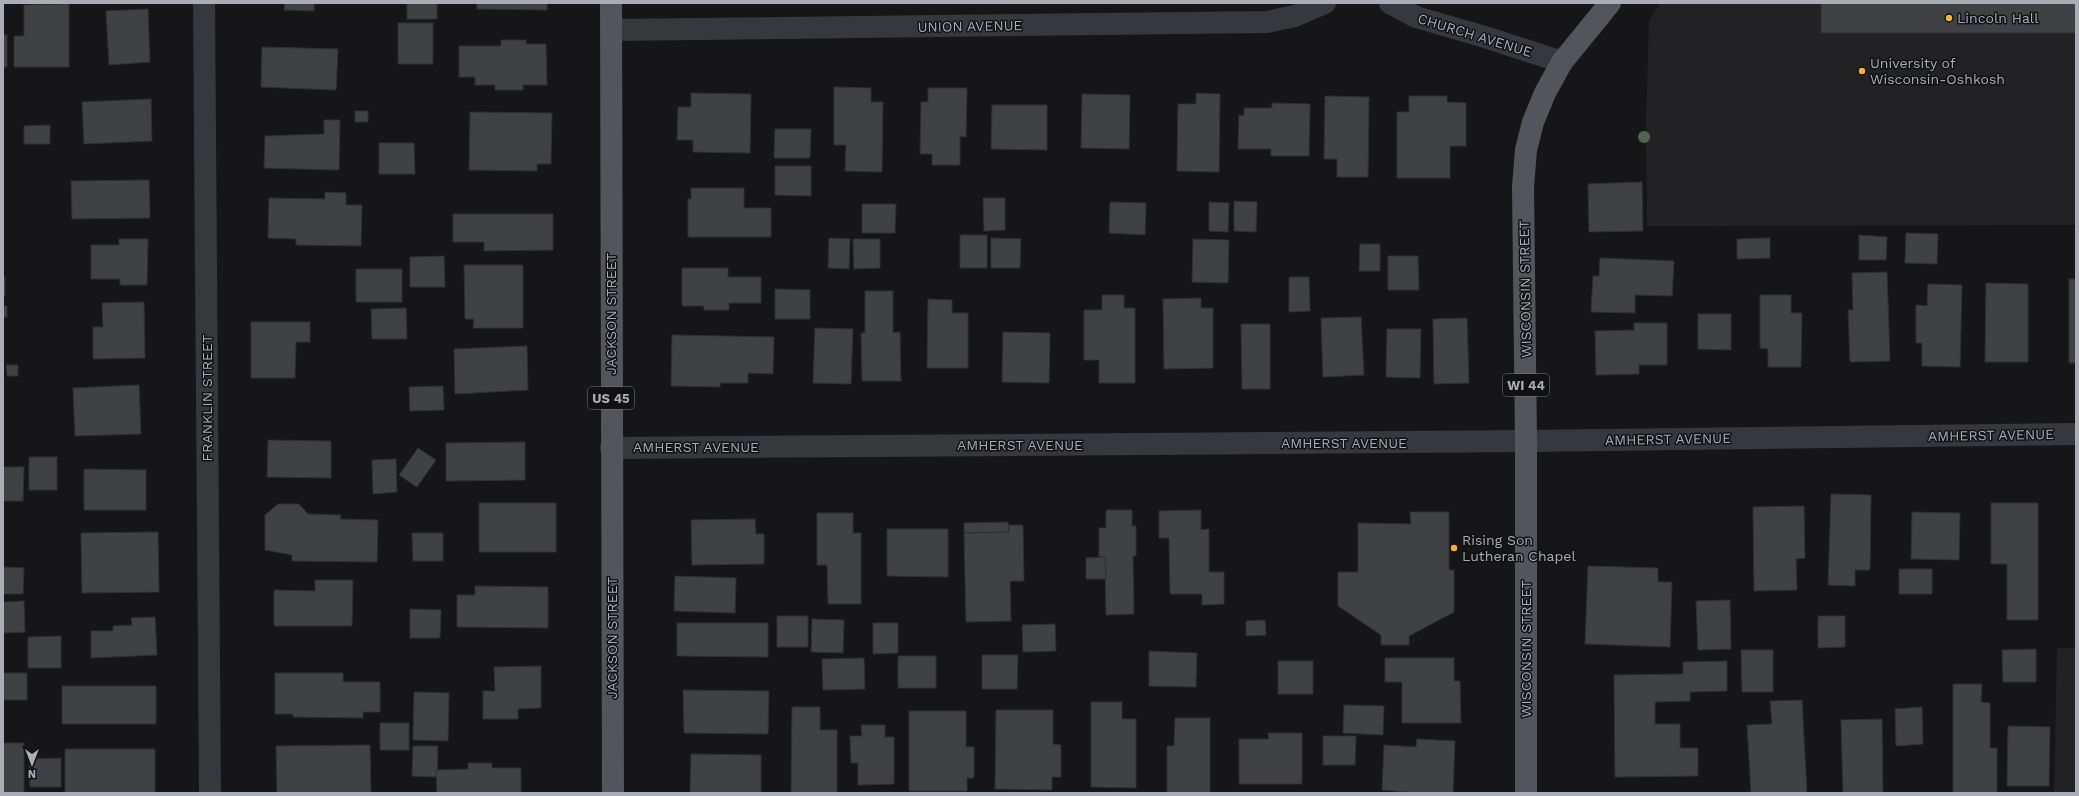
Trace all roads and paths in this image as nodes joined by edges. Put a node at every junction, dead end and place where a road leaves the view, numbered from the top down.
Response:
1 (204, 3) edge
2 (611, 3) edge
3 (1325, 3) edge
4 (1390, 3) edge
5 (1610, 3) edge
6 (611, 30) junction
7 (1562, 62) junction
8 (2076, 434) edge
9 (1526, 442) junction
10 (611, 448) junction
11 (210, 793) edge
12 (613, 793) edge
13 (1526, 793) edge

1 - 11 street, FRANKLIN STREET
2 - 6 main road, JACKSON STREET / US 45
3 - 6 street, UNION AVENUE
4 - 7 street, CHURCH AVENUE
5 - 7 main road, WISCONSIN STREET / WI 44
6 - 10 main road, JACKSON STREET / US 45
7 - 9 main road, WISCONSIN STREET / WI 44
8 - 9 street, AMHERST AVENUE
9 - 10 street, AMHERST AVENUE
9 - 13 main road, WISCONSIN STREET / WI 44
10 - 12 main road, JACKSON STREET / US 45

